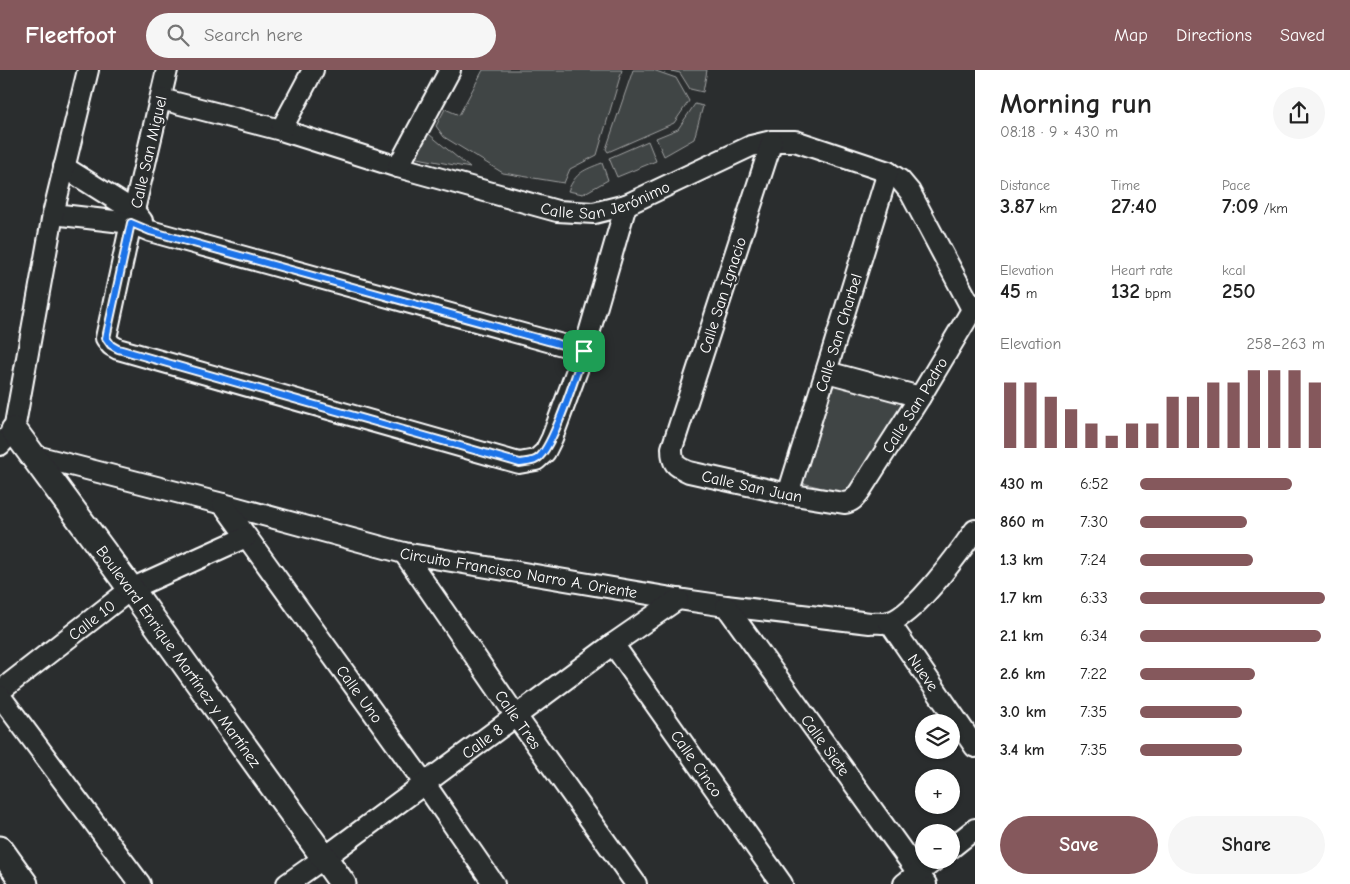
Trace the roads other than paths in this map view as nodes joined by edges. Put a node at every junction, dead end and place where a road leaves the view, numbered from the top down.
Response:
1 (88, 70) edge
2 (313, 70) edge
3 (450, 70) edge
4 (167, 81) edge
5 (281, 130) junction
6 (772, 141) junction
7 (64, 167) junction
8 (398, 168) junction
9 (888, 172) junction
10 (626, 205) junction
11 (53, 214) junction
12 (133, 217) junction
13 (974, 307) edge
14 (584, 351) junction
15 (827, 372) junction
16 (920, 397) junction
17 (5, 432) edge
18 (672, 448) joint
19 (32, 455) junction
20 (788, 494) junction
21 (849, 502) joint
22 (223, 504) junction
23 (246, 537) junction
24 (972, 543) edge
25 (404, 552) junction
26 (132, 588) junction
27 (678, 599) junction
28 (726, 606) junction
29 (889, 622) junction
30 (613, 644) junction
31 (0, 691) edge
32 (0, 696) edge
33 (516, 716) junction
34 (975, 747) edge
35 (425, 784) junction
36 (975, 829) edge
37 (960, 841) edge
38 (0, 849) edge
39 (324, 858) junction
40 (926, 869) edge
41 (916, 880) edge
42 (25, 884) edge
43 (140, 884) edge
44 (287, 884) edge
45 (343, 884) edge
46 (494, 884) edge
47 (636, 884) edge
48 (782, 884) edge

1 - 7 street
2 - 5 street
3 - 8 street
4 - 5 street, Calle San Jerónimo
4 - 12 street, Calle San Miguel
5 - 8 street, Calle San Jerónimo
6 - 9 street, Calle San Jerónimo
6 - 10 street, Calle San Jerónimo
6 - 18 street, Calle San Ignacio
7 - 11 street
7 - 12 street
8 - 10 street, Calle San Jerónimo
9 - 13 street, Calle San Jerónimo
9 - 15 street, Calle San Charbel
10 - 14 street
11 - 12 street
11 - 17 street
12 - 14 street
12 - 14 street, Calle San Miguel
13 - 16 street, Calle San Pedro
15 - 16 street
15 - 20 street, Calle San Charbel
16 - 21 street, Calle San Pedro
17 - 19 street, Boulevard Enrique Martínez y Martínez
18 - 20 street, Calle San Juan
19 - 22 street, Circuito Francisco Narro A. Oriente
19 - 26 street, Boulevard Enrique Martínez y Martínez
20 - 21 street, Calle San Juan
22 - 23 street, Calle Uno
22 - 25 street, Circuito Francisco Narro A. Oriente
23 - 26 street, Calle 10
23 - 35 street, Calle Uno
24 - 29 street
25 - 27 street, Circuito Francisco Narro A. Oriente
25 - 33 street, Calle Tres
26 - 31 street, Calle 10
26 - 39 street, Boulevard Enrique Martínez y Martínez
27 - 28 street, Circuito Francisco Narro A. Oriente
27 - 30 street, Calle 8
28 - 29 street, Circuito Francisco Narro A. Oriente
28 - 41 street, Calle Siete
29 - 34 street, Nueve
30 - 33 street, Calle 8
30 - 48 street, Calle Cinco
32 - 43 street
33 - 35 street, Calle 8
33 - 47 street, Calle Tres
35 - 39 street, Calle 8
35 - 46 street, Calle Uno
36 - 37 street
38 - 42 street
39 - 44 street, Calle 8
39 - 45 street, Boulevard Enrique Martínez y Martínez
40 - 41 street

